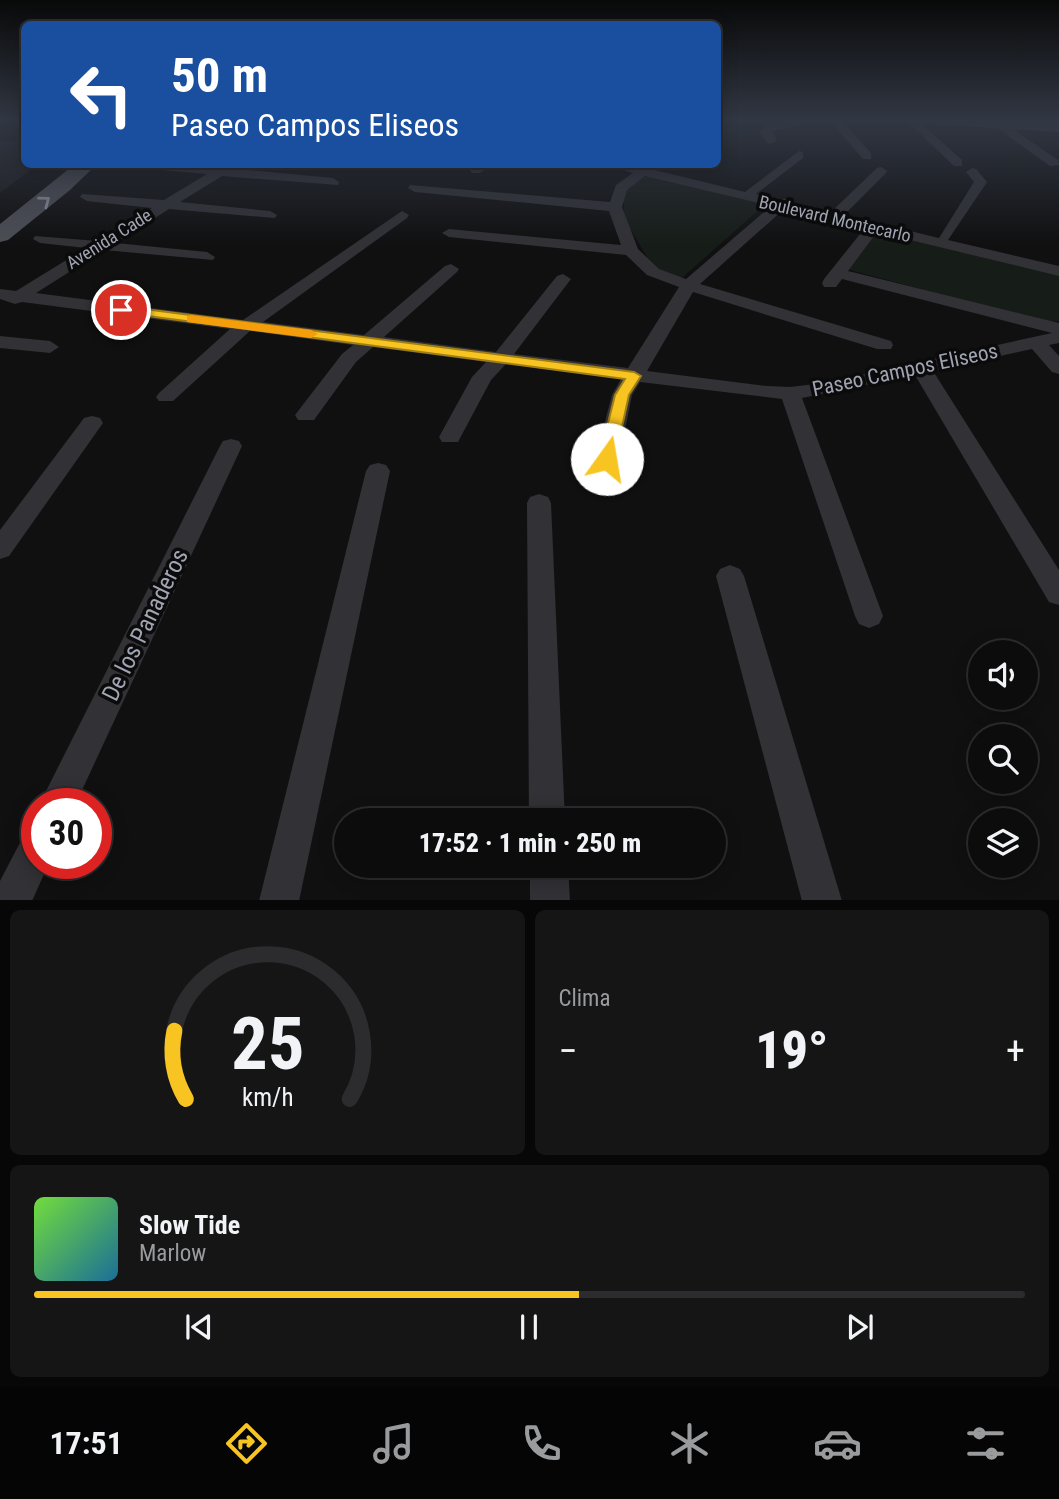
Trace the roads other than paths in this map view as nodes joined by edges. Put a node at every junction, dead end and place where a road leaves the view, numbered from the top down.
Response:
1 (791, 161) edge
2 (1051, 161) edge
3 (1054, 163) dead end
4 (53, 168) edge
5 (83, 168) edge
6 (186, 168) edge
7 (639, 169) edge
8 (221, 171) junction
9 (881, 171) dead end
10 (972, 172) dead end
11 (333, 182) dead end
12 (415, 188) dead end
13 (751, 192) junction
14 (86, 197) dead end
15 (166, 203) junction
16 (782, 203) junction
17 (615, 207) junction
18 (0, 209) edge
19 (838, 212) junction
20 (270, 215) dead end
21 (402, 215) dead end
22 (873, 227) junction
23 (449, 233) dead end
24 (0, 235) edge
25 (945, 236) junction
26 (40, 239) dead end
27 (101, 245) junction
28 (631, 251) junction
29 (207, 257) dead end
30 (1059, 263) edge
31 (451, 269) dead end
32 (1059, 271) edge
33 (563, 279) dead end
34 (689, 285) junction
35 (10, 295) edge
36 (0, 310) edge
37 (248, 327) junction
38 (1059, 329) edge
39 (1059, 337) edge
40 (1036, 341) junction
41 (0, 342) edge
42 (371, 342) junction
43 (884, 345) dead end
44 (50, 347) dead end
45 (501, 358) junction
46 (920, 366) junction
47 (1059, 368) edge
48 (634, 376) junction
49 (790, 393) junction
50 (166, 397) dead end
51 (306, 415) dead end
52 (92, 423) dead end
53 (450, 437) dead end
54 (231, 446) dead end
55 (607, 459) dead end
56 (378, 471) dead end
57 (539, 503) dead end
58 (0, 549) edge
59 (730, 576) dead end
60 (1059, 594) edge
61 (869, 616) dead end
62 (65, 788) edge
63 (548, 808) edge
64 (549, 878) edge
65 (22, 879) edge
66 (11, 900) edge
67 (279, 900) edge
68 (550, 900) edge
69 (822, 900) edge

1 - 13 street
2 - 3 street
4 - 18 main road
24 -> 5 main road
6 - 8 street
7 - 13 street
7 - 16 street, Boulevard Montecarlo
7 - 17 street
8 - 11 street
8 - 15 street, Avenida Cade
9 - 19 street
10 - 25 street
12 - 17 street
13 - 16 street
14 - 15 street
15 - 20 street
15 - 27 street, Avenida Cade
16 - 19 street
16 - 22 street, Boulevard Montecarlo
16 - 34 street
17 - 28 street
19 - 25 street
21 - 37 street
22 - 32 street, Boulevard Montecarlo
22 - 38 street
23 - 28 street
25 - 30 street
26 - 27 street
27 - 29 street
27 - 35 street, Avenida Cade
28 - 34 street
31 - 42 street
33 - 45 street
34 - 43 street
34 - 48 street
35 - 36 street, Avenida Cade
35 - 37 street, Paseo Campos Eliseos
37 - 42 street, Paseo Campos Eliseos
37 - 50 street
39 - 40 street, Paseo Campos Eliseos
40 - 46 street, Paseo Campos Eliseos
40 - 47 street
41 - 44 street
42 - 45 street, Paseo Campos Eliseos
42 - 51 street
45 - 48 street, Paseo Campos Eliseos
45 - 53 street
46 - 49 street, Paseo Campos Eliseos
46 - 60 street
48 - 49 street, Paseo Campos Eliseos
48 - 55 street
49 - 61 street
52 - 58 street
54 - 62 street, De los Panaderos
56 - 67 street
57 - 63 street
59 - 69 street
64 - 68 street
65 - 66 street

